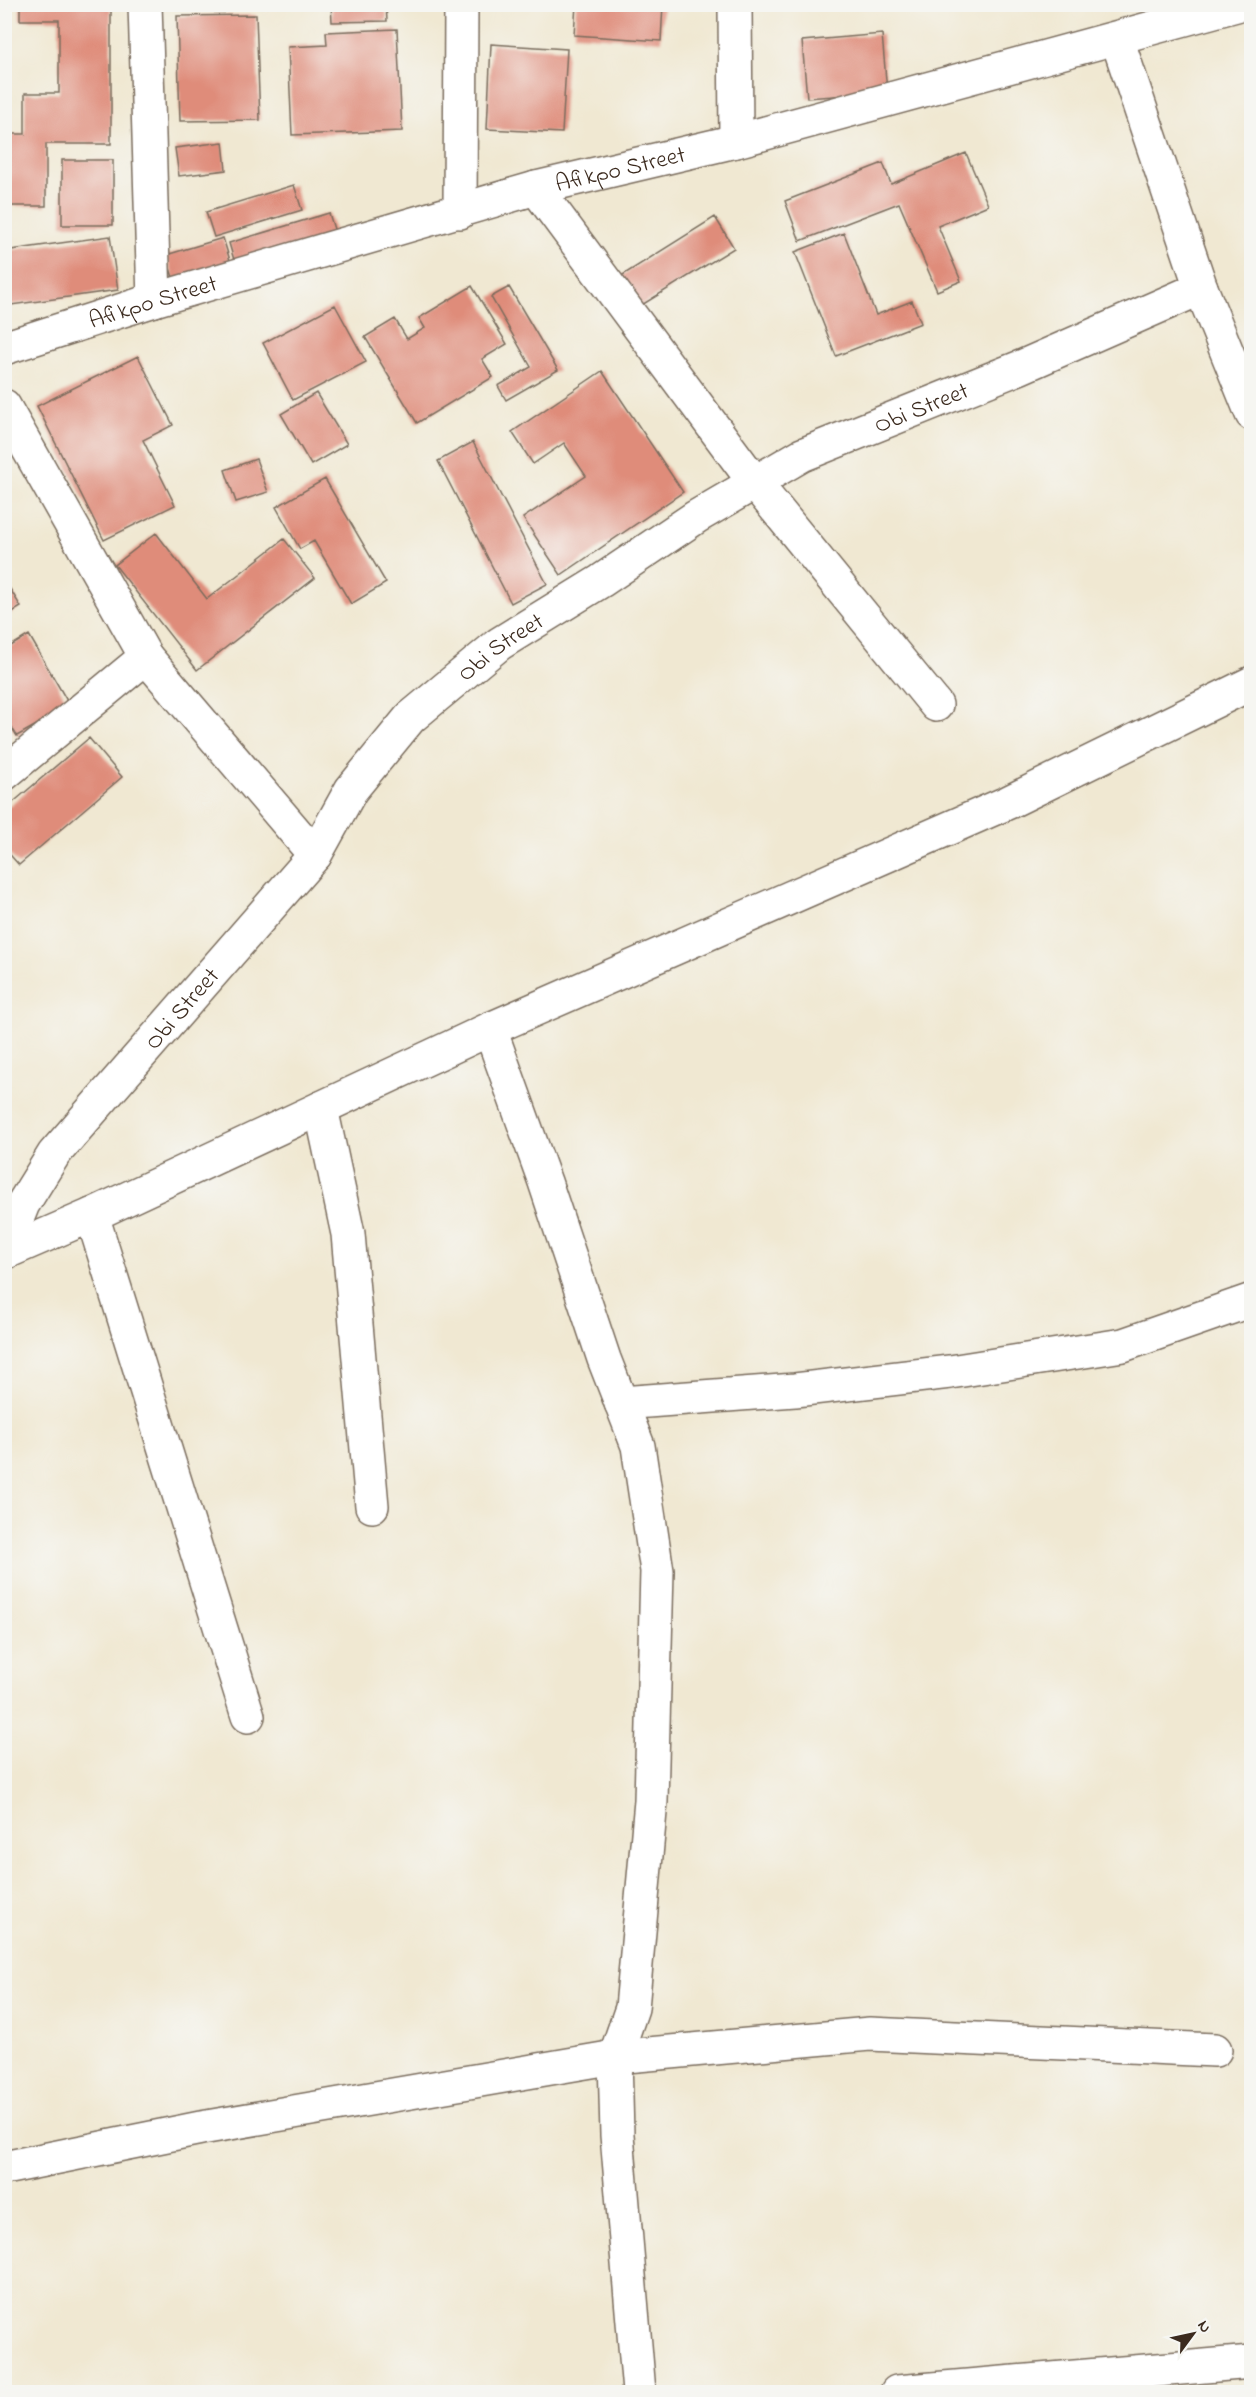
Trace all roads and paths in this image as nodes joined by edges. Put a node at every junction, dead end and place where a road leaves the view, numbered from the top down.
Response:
1 (145, 4) edge
2 (461, 4) edge
3 (735, 4) edge
4 (1240, 4) edge
5 (1158, 15) edge
6 (1117, 39) junction
7 (736, 141) junction
8 (536, 188) junction
9 (460, 212) junction
10 (1201, 288) junction
11 (154, 300) junction
12 (4, 348) edge
13 (4, 406) edge
14 (1251, 414) edge
15 (755, 483) junction
16 (146, 657) junction
17 (1251, 682) edge
18 (936, 705) dead end
19 (4, 774) edge
20 (315, 855) junction
21 (490, 1029) junction
22 (321, 1108) junction
23 (92, 1215) junction
24 (4, 1252) edge
25 (1251, 1300) edge
26 (621, 1403) junction
27 (372, 1506) dead end
28 (248, 1716) dead end
29 (1215, 2050) dead end
30 (615, 2057) junction
31 (4, 2168) edge
32 (1247, 2363) edge
33 (639, 2392) edge
34 (897, 2392) edge

1 - 11 street
2 - 9 street
3 - 7 street
4 - 5 street, Afikpo Street
5 - 6 street, Afikpo Street
6 - 7 street, Afikpo Street
6 - 10 street
7 - 8 street, Afikpo Street
8 - 9 street, Afikpo Street
8 - 15 street
9 - 11 street, Afikpo Street
10 - 14 street
10 - 15 street, Obi Street
11 - 12 street, Afikpo Street
13 - 16 street
15 - 18 street
15 - 20 street, Obi Street
16 - 19 street
16 - 20 street
17 - 21 street
20 - 24 street, Obi Street
21 - 22 street
21 - 26 street
22 - 23 street
22 - 27 street
23 - 24 street
23 - 28 street
25 - 26 street
26 - 30 street
29 - 30 street
30 - 31 street
30 - 33 street
32 - 34 street

